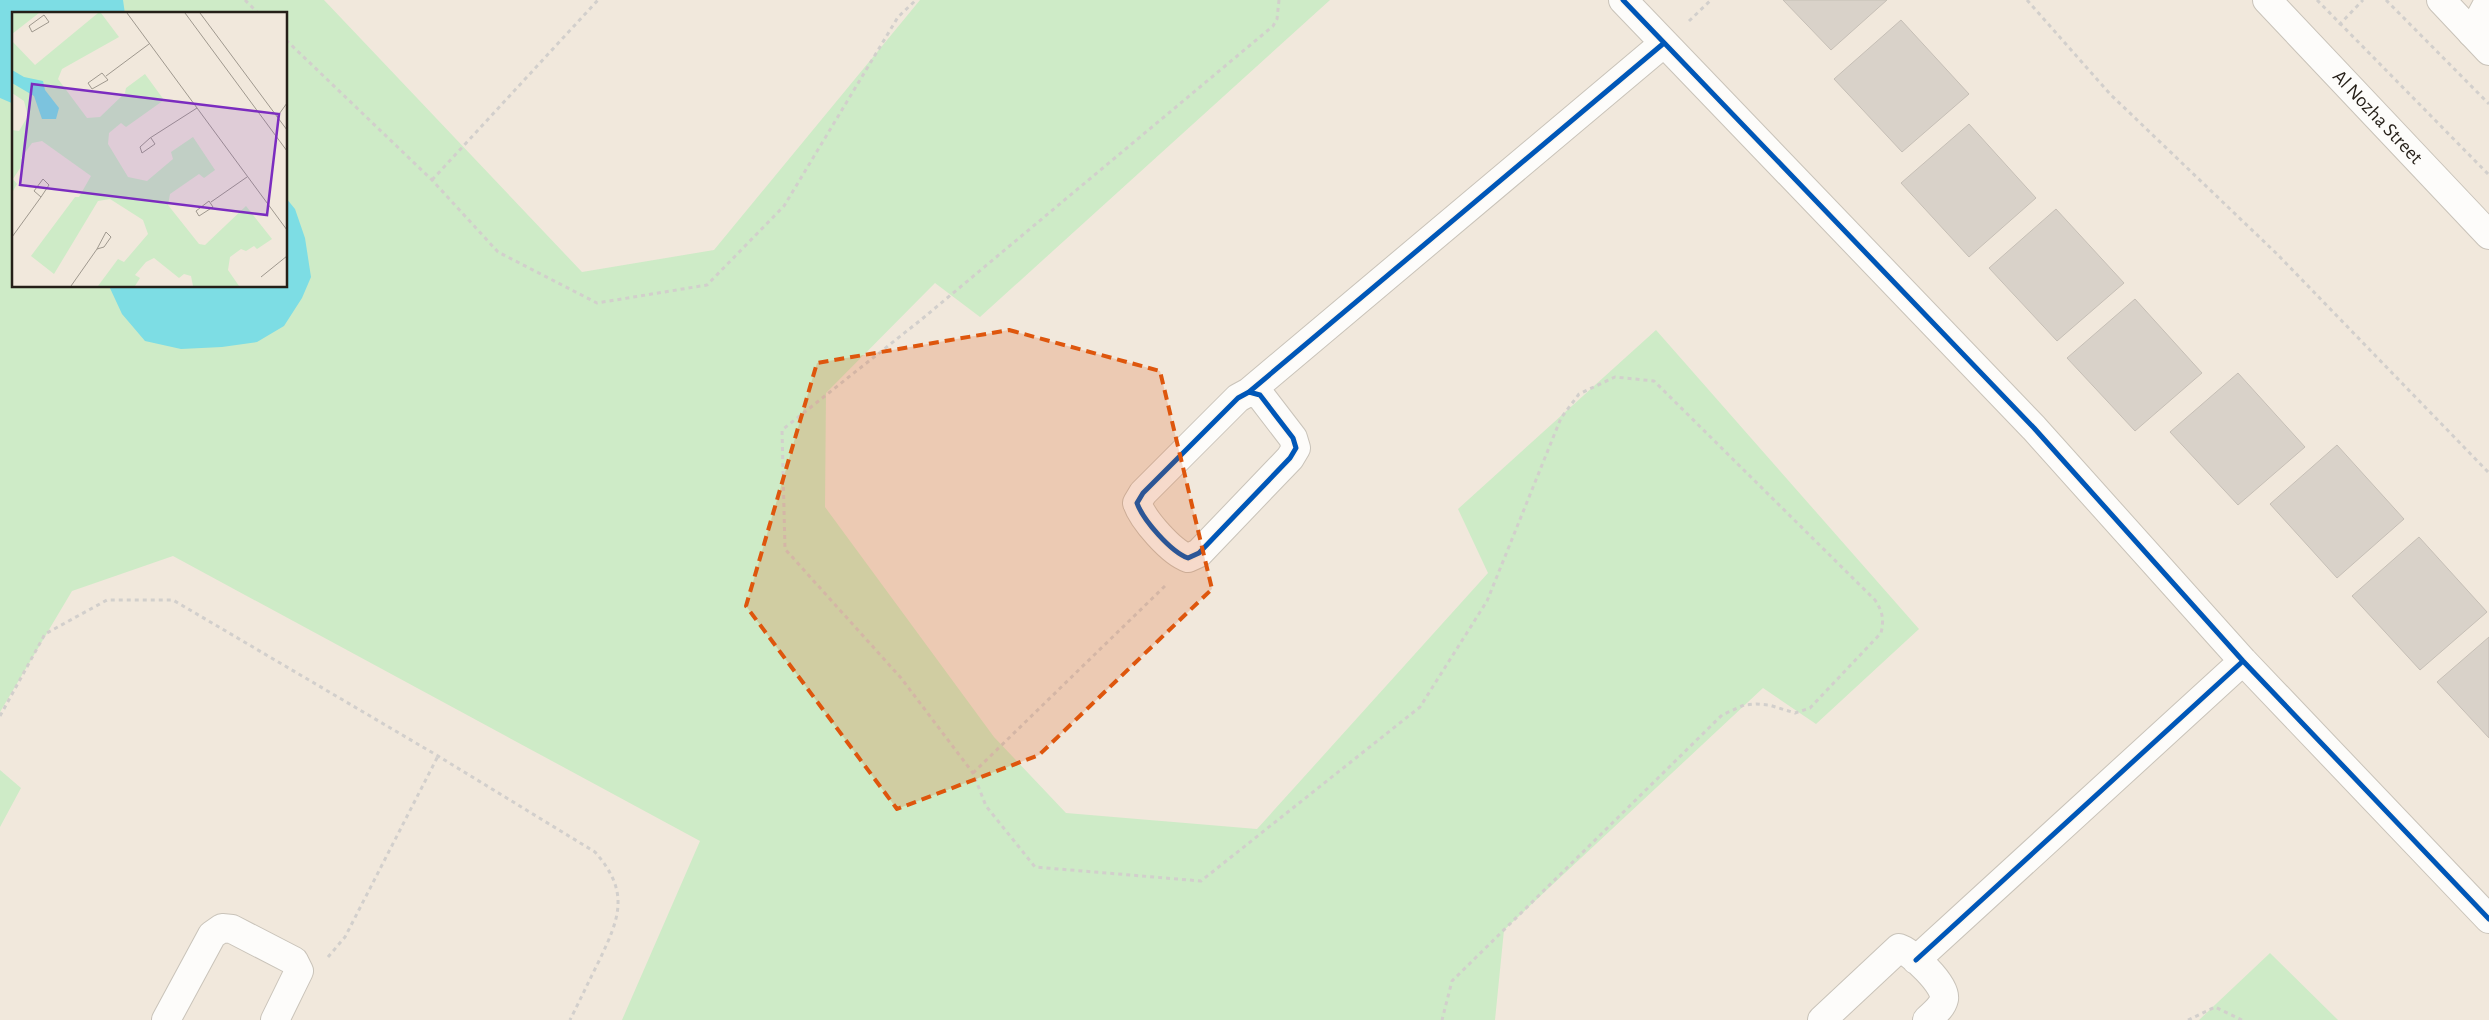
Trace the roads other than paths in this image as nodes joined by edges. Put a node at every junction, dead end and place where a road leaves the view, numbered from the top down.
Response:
1 (1623, 0) edge
2 (2267, 0) edge
3 (2441, 0) edge
4 (2489, 0) edge
5 (2481, 42) edge
6 (1664, 43) junction
7 (2489, 235) edge
8 (1249, 392) junction
9 (2243, 661) junction
10 (2489, 918) edge
11 (1916, 960) junction
12 (166, 1020) edge
13 (275, 1020) edge
14 (1822, 1020) edge
15 (1927, 1020) edge

1 - 6 street
2 - 7 street, Al Nozha Street
3 - 5 street
4 - 5 street
6 - 8 street
6 - 9 street
8 - 8 street
9 - 10 street
9 - 11 street
11 - 14 street
11 - 15 street
12 - 13 street

